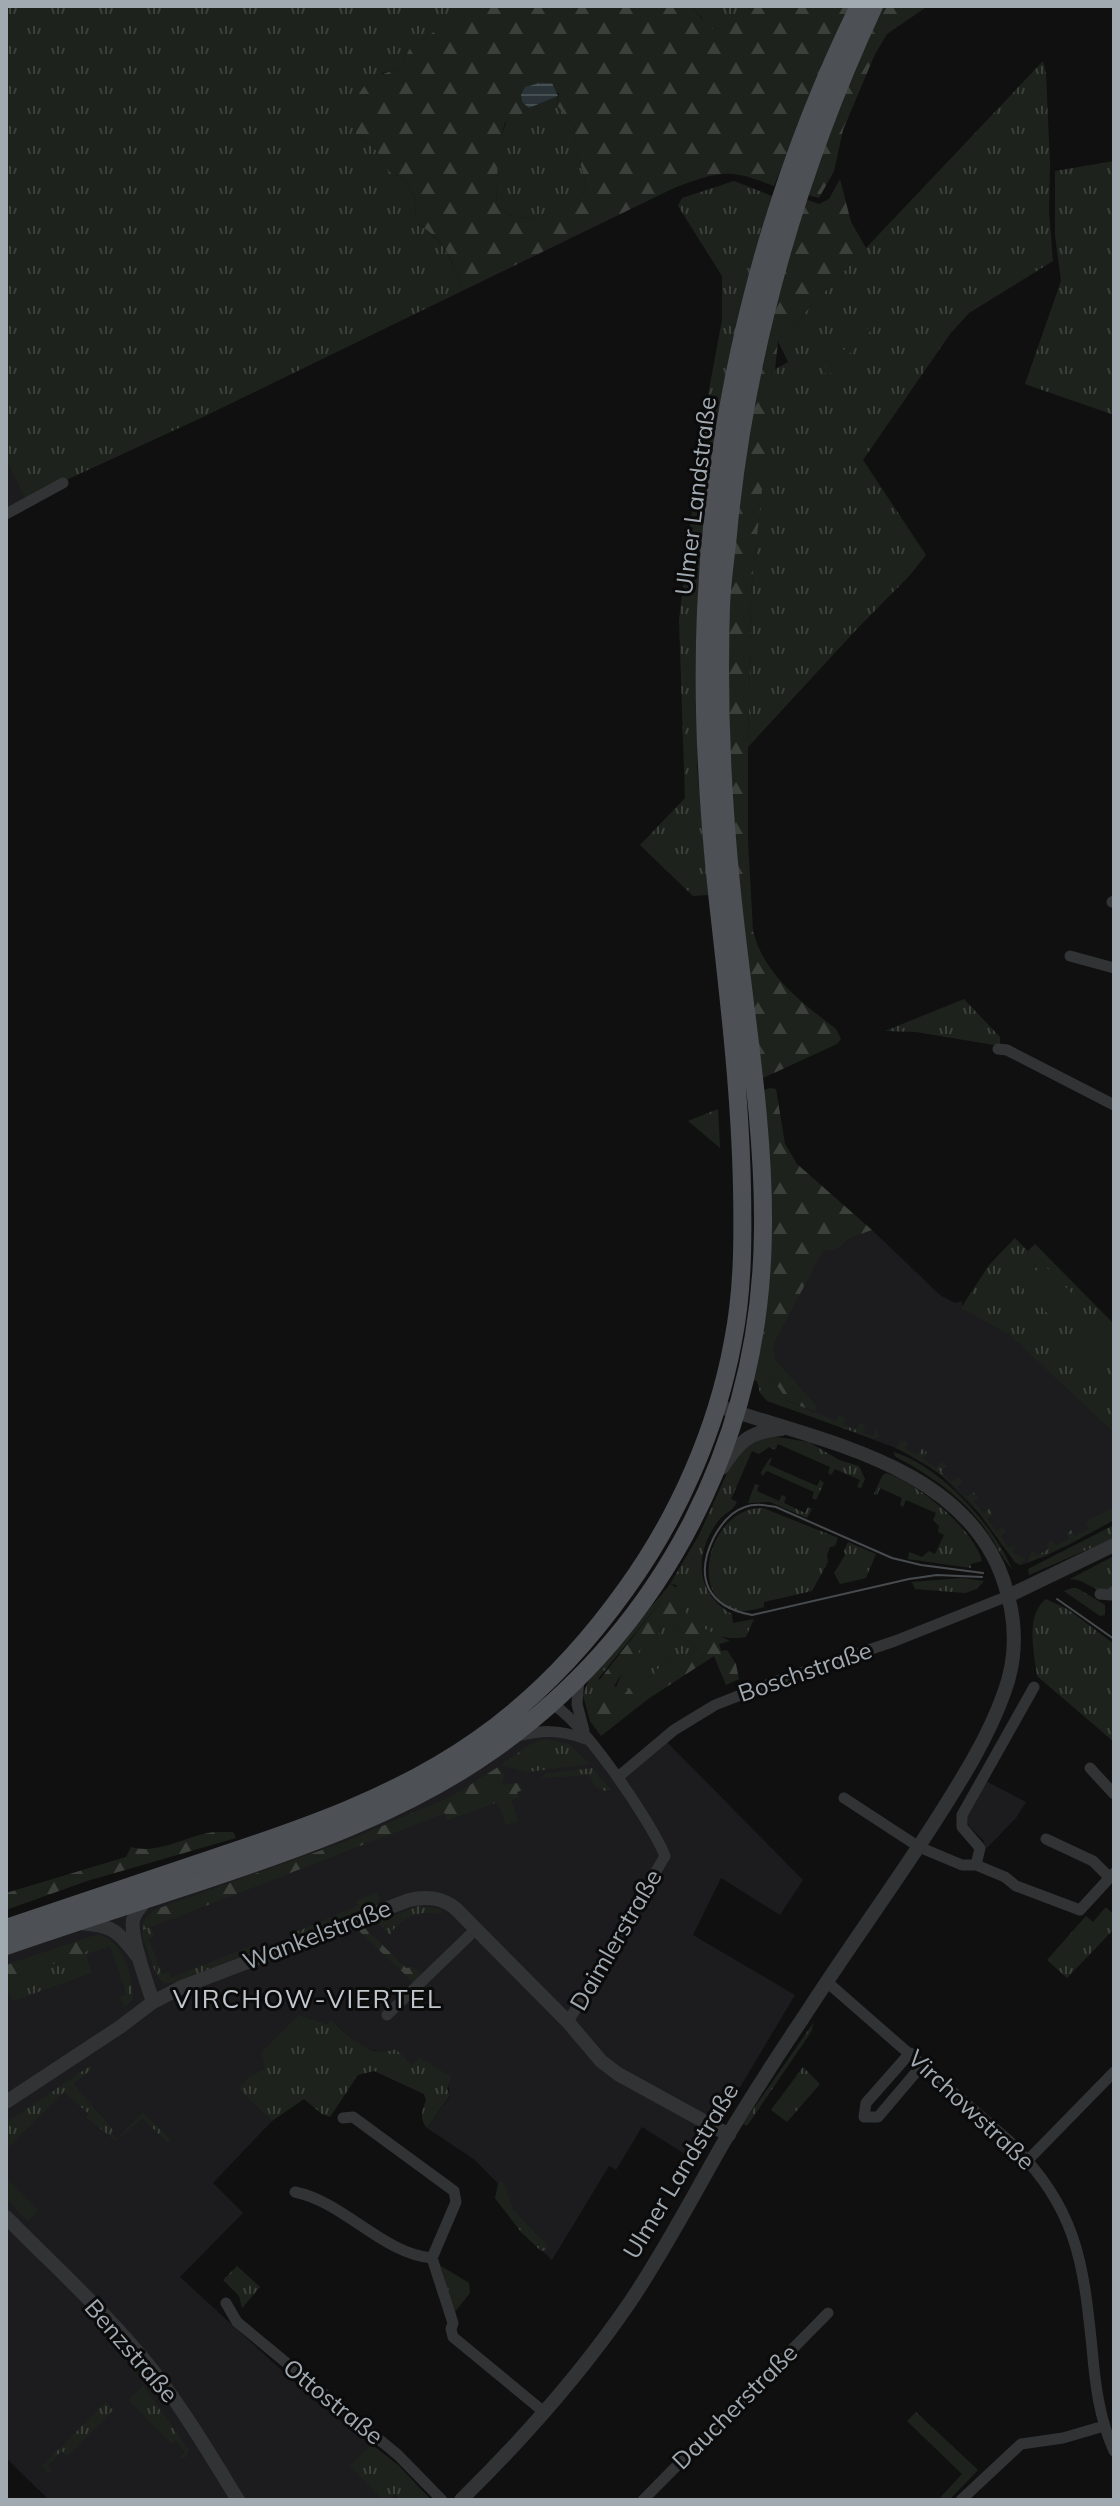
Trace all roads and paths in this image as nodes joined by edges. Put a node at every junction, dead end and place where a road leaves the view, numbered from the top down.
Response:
1 (859, 6) edge
2 (874, 6) edge
3 (795, 177) junction
4 (784, 211) junction
5 (63, 483) dead end
6 (6, 514) edge
7 (1070, 956) dead end
8 (1114, 968) edge
9 (998, 1049) dead end
10 (746, 1090) junction
11 (1114, 1105) edge
12 (718, 1406) junction
13 (737, 1412) junction
14 (785, 1428) junction
15 (712, 1483) junction
16 (1114, 1545) edge
17 (1114, 1591) edge
18 (1100, 1594) dead end
19 (1008, 1596) junction
20 (579, 1677) junction
21 (1034, 1687) dead end
22 (533, 1697) junction
23 (551, 1703) junction
24 (509, 1738) junction
25 (586, 1739) junction
26 (1090, 1768) dead end
27 (618, 1777) junction
28 (1114, 1794) edge
29 (844, 1798) dead end
30 (1046, 1839) dead end
31 (919, 1847) junction
32 (976, 1865) junction
33 (1112, 1876) edge
34 (147, 1899) junction
35 (75, 1923) junction
36 (6, 1928) edge
37 (476, 1929) junction
38 (6, 1946) edge
39 (140, 1959) junction
40 (827, 1982) junction
41 (153, 2002) junction
42 (387, 2015) dead end
43 (568, 2022) junction
44 (910, 2053) junction
45 (923, 2064) junction
46 (1114, 2072) edge
47 (6, 2102) edge
48 (343, 2118) dead end
49 (729, 2135) junction
50 (1028, 2160) junction
51 (295, 2192) dead end
52 (6, 2217) edge
53 (432, 2258) junction
54 (226, 2303) dead end
55 (828, 2313) dead end
56 (544, 2412) junction
57 (1104, 2426) junction
58 (1114, 2451) edge
59 (238, 2500) edge
60 (442, 2500) edge
61 (461, 2500) edge
62 (643, 2500) edge
63 (961, 2500) edge

1 - 3 main road
2 - 3 main road
3 - 4 main road
4 - 10 main road
4 - 10 main road, Ulmer Landstraße
5 - 6 street
7 - 8 street
9 - 11 street
10 - 12 main road
10 - 13 main road
12 - 13 street, Ulmer Landstraße
12 - 22 main road
13 - 14 street, Ulmer Landstraße
13 - 15 main road
14 - 15 street
14 - 19 street, Ulmer Landstraße
15 - 20 main road
16 - 19 street
17 - 18 street
19 - 27 street, Boschstraße
19 - 31 street, Ulmer Landstraße
20 - 23 main road
20 - 25 street, Daimlerstraße
21 - 32 street
22 - 23 street, Daimlerstraße
22 - 36 main road
23 - 24 main road
23 - 25 street, Daimlerstraße
24 - 25 street
24 - 34 main road
25 - 27 street, Daimlerstraße
26 - 28 street
27 - 43 street, Daimlerstraße
29 - 31 street
30 - 33 street
31 - 32 street
31 - 40 street, Ulmer Landstraße
32 - 33 street
34 - 35 main road
34 - 39 street
35 - 38 main road
35 - 39 street
37 - 41 street, Wankelstraße
37 - 42 street
37 - 43 street, Wankelstraße
39 - 41 street
40 - 44 street, Virchowstraße
40 - 49 street, Ulmer Landstraße
41 - 47 street
43 - 49 street, Wankelstraße
44 - 45 street, Virchowstraße
44 - 45 street
45 - 50 street, Virchowstraße
46 - 50 street
48 - 53 street
49 - 56 street, Ulmer Landstraße
50 - 57 street, Virchowstraße
51 - 53 street
52 - 59 street, Benzstraße
53 - 56 street
54 - 60 street, Ottostraße
55 - 62 street, Daucherstraße
56 - 61 street, Ulmer Landstraße
57 - 58 street, Virchowstraße
57 - 63 street

